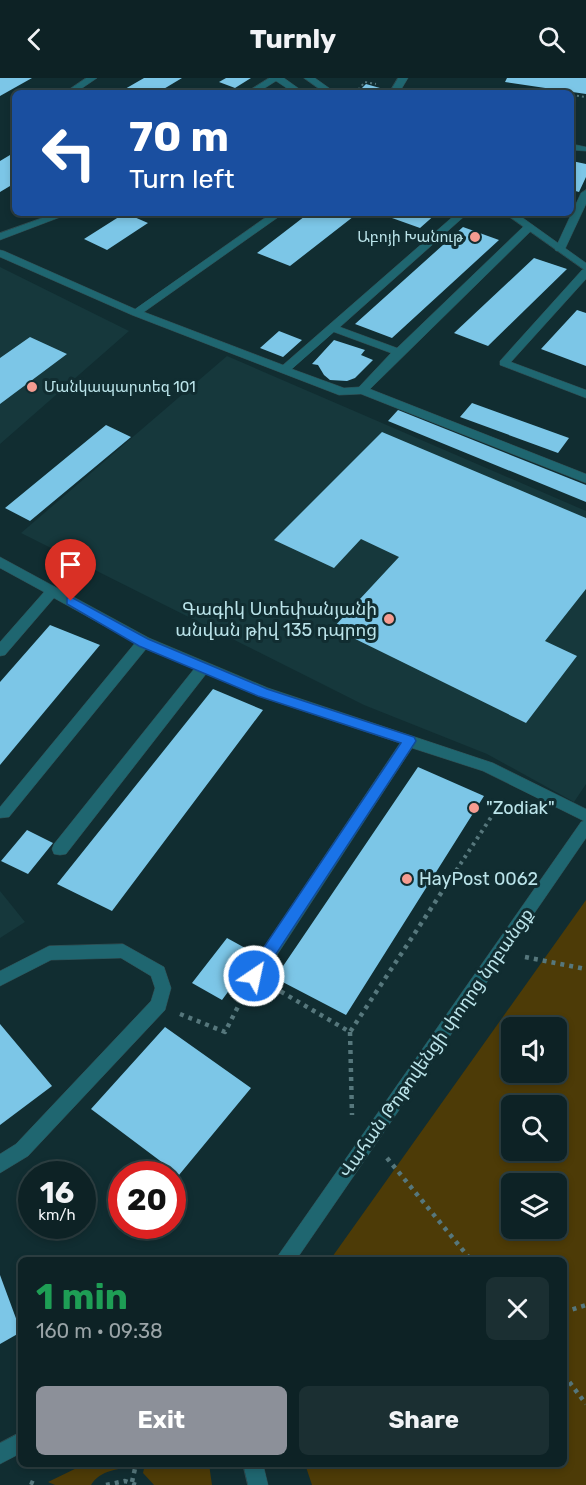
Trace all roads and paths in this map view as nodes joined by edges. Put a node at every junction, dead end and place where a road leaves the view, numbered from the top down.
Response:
1 (92, 78) edge
2 (277, 78) edge
3 (309, 78) edge
4 (74, 90) edge
5 (255, 90) edge
6 (295, 90) edge
7 (327, 90) edge
8 (574, 147) edge
9 (584, 149) dead end
10 (586, 194) edge
11 (58, 216) edge
12 (275, 216) edge
13 (460, 216) edge
14 (513, 216) edge
15 (529, 227) junction
16 (0, 237) edge
17 (560, 249) junction
18 (0, 253) edge
19 (586, 270) edge
20 (136, 313) junction
21 (332, 328) junction
22 (399, 352) junction
23 (285, 369) junction
24 (362, 390) junction
25 (586, 394) edge
26 (586, 479) edge
27 (0, 562) edge
28 (53, 591) junction
29 (144, 642) junction
30 (0, 651) edge
31 (204, 668) junction
32 (409, 741) junction
33 (516, 781) junction
34 (4, 813) dead end
35 (586, 816) edge
36 (586, 826) edge
37 (60, 849) dead end
38 (525, 957) dead end
39 (586, 969) edge
40 (254, 976) junction
41 (0, 979) edge
42 (159, 1005) junction
43 (350, 1032) junction
44 (352, 1114) dead end
45 (387, 1158) dead end
46 (0, 1164) edge
47 (287, 1257) edge
48 (469, 1257) edge
49 (586, 1305) edge
50 (567, 1311) edge
51 (567, 1380) edge
52 (586, 1404) edge
53 (18, 1444) edge
54 (0, 1454) edge
55 (136, 1467) edge
56 (255, 1467) edge
57 (30, 1482) dead end
58 (134, 1483) edge
59 (37, 1485) edge
60 (106, 1485) edge
61 (258, 1485) edge

1 - 4 street
2 - 5 street
2 - 6 street
3 - 7 street
8 - 9 street
10 - 17 street
11 - 16 street
12 - 20 street
13 - 21 street
14 - 15 street
15 - 17 street
15 - 22 street
17 - 19 street
18 - 20 street
19 - 25 street
20 - 23 street
21 - 22 street
21 - 23 street
22 - 24 street
23 - 24 street
24 - 26 street
27 - 28 street
28 - 29 street
28 - 30 street
29 - 31 street
29 - 34 street
31 - 32 street
31 - 37 street
32 - 33 street
32 - 40 street
33 - 35 street
33 - 43 path
36 - 47 street, Վահան Թոթովենցի փողոց նրբանցք
38 - 39 path
40 - 42 path
40 - 43 path
41 - 42 street
42 - 46 street
43 - 44 path
45 - 48 path
49 - 50 path
51 - 52 path
53 - 54 street
55 - 58 path
56 - 61 street
57 - 59 path
58 - 60 path

